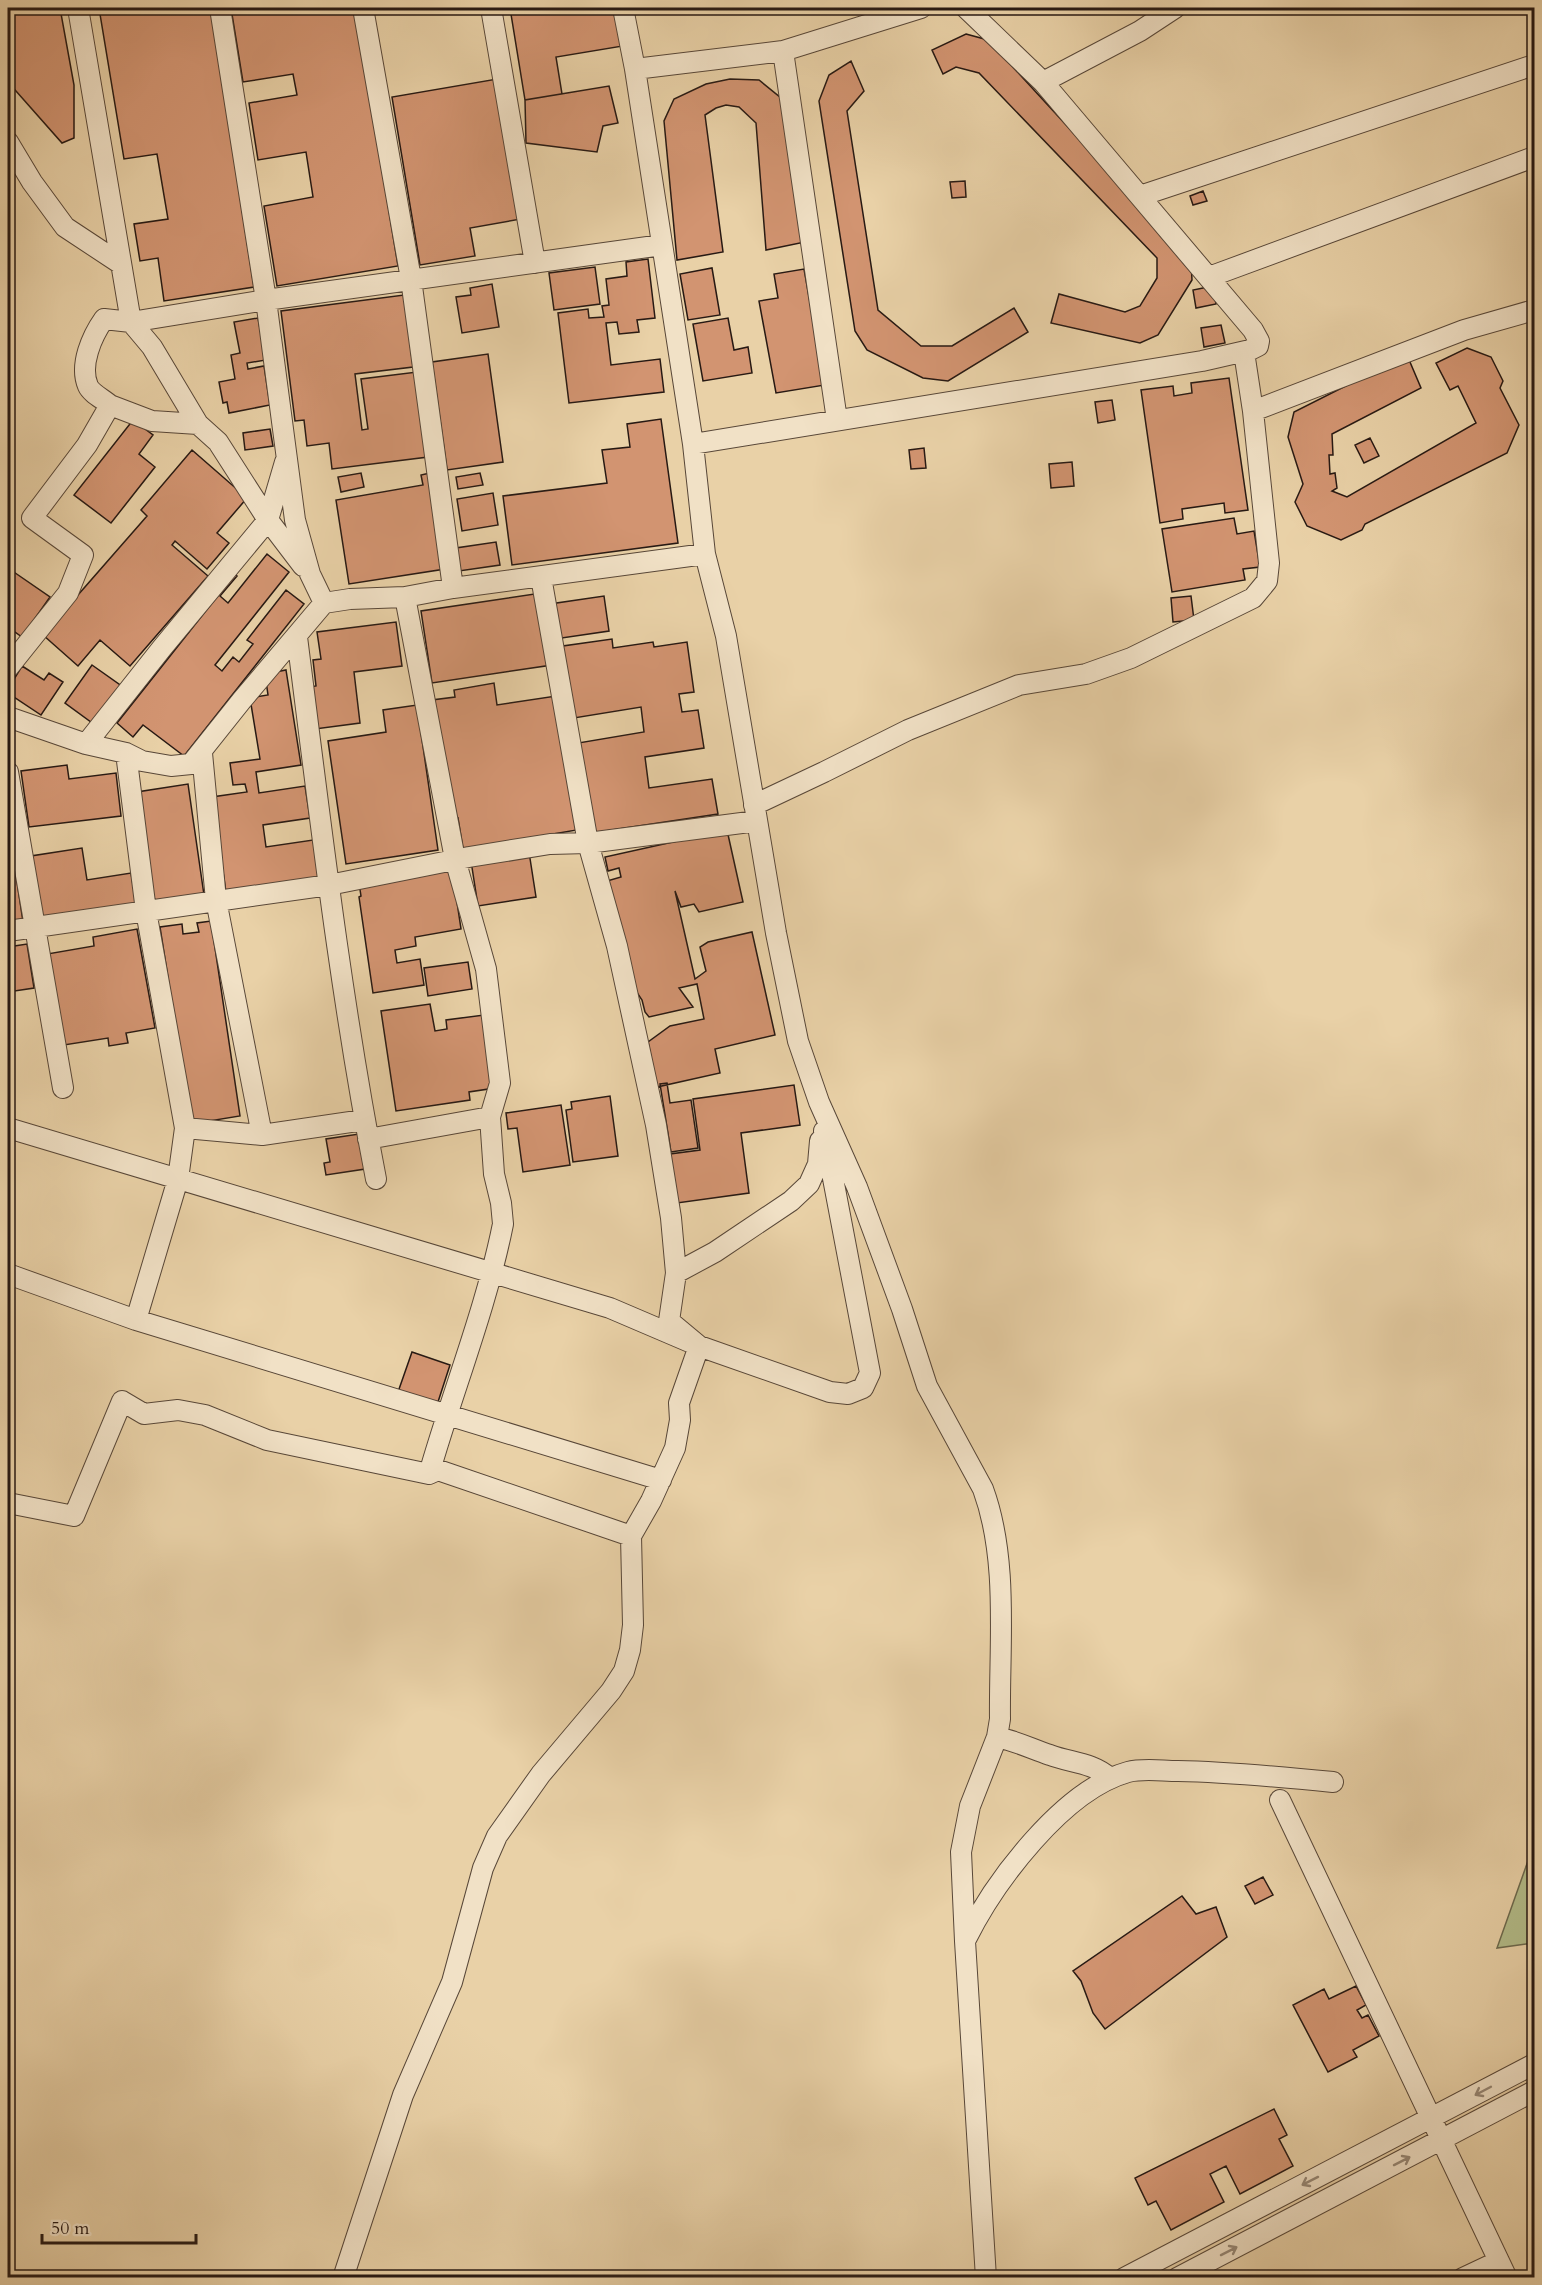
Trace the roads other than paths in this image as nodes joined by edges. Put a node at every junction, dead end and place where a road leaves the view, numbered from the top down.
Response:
1 (78, 8) edge
2 (220, 8) edge
3 (363, 8) edge
4 (491, 8) edge
5 (623, 8) edge
6 (921, 8) edge
7 (966, 8) edge
8 (1175, 8) edge
9 (783, 51) junction
10 (1534, 65) edge
11 (635, 69) junction
12 (1043, 82) junction
13 (8, 142) edge
14 (1534, 157) edge
15 (1140, 196) junction
16 (663, 245) junction
17 (535, 263) junction
18 (121, 264) junction
19 (1209, 277) junction
20 (411, 279) junction
21 (266, 300) junction
22 (1534, 310) edge
23 (131, 322) junction
24 (1244, 352) junction
25 (110, 405) junction
26 (1253, 411) junction
27 (837, 420) junction
28 (198, 424) junction
29 (693, 444) junction
30 (287, 454) junction
31 (268, 520) junction
32 (705, 554) junction
33 (310, 574) junction
34 (541, 577) junction
35 (453, 588) junction
36 (405, 597) junction
37 (324, 603) junction
38 (297, 637) junction
39 (8, 668) edge
40 (8, 717) edge
41 (86, 744) junction
42 (126, 753) junction
43 (202, 753) junction
44 (8, 772) edge
45 (755, 813) junction
46 (588, 843) junction
47 (455, 859) junction
48 (329, 885) junction
49 (216, 900) junction
50 (146, 911) junction
51 (35, 927) junction
52 (8, 931) edge
53 (63, 1088) dead end
54 (819, 1102) junction
55 (490, 1117) junction
56 (364, 1120) junction
57 (8, 1128) edge
58 (185, 1128) junction
59 (262, 1135) junction
60 (368, 1139) junction
61 (178, 1179) junction
62 (376, 1179) dead end
63 (491, 1272) junction
64 (676, 1273) junction
65 (8, 1274) edge
66 (135, 1320) junction
67 (699, 1346) junction
68 (446, 1416) junction
69 (429, 1474) junction
70 (661, 1480) junction
71 (8, 1503) edge
72 (631, 1536) junction
73 (997, 1737) junction
74 (1110, 1778) junction
75 (1333, 1782) dead end
76 (1280, 1800) dead end
77 (965, 1941) junction
78 (1534, 2064) edge
79 (1534, 2091) edge
80 (1431, 2118) junction
81 (1442, 2140) junction
82 (1503, 2269) edge
83 (343, 2277) edge
84 (986, 2277) edge
85 (1125, 2277) edge
86 (1177, 2277) edge
87 (1464, 2277) edge

1 - 18 street
2 - 21 street
3 - 20 street
4 - 17 street
5 - 11 street
6 - 9 street
7 - 12 street
8 - 12 street
9 - 11 street
9 - 27 street
10 - 15 street
11 - 16 street
12 - 15 street
13 - 18 street
14 - 19 street
15 - 19 street
16 - 17 street
16 - 29 street
17 - 20 street
18 - 23 street
19 - 24 street
20 - 21 street
20 - 35 street
21 - 23 street
21 - 30 street
22 - 26 street
23 - 25 street
23 - 28 street
24 - 26 street
24 - 27 street
25 - 28 street
25 - 39 street
26 - 45 street
27 - 29 street
28 - 31 street
29 - 32 street
30 - 31 street
30 - 33 street
31 - 33 street
31 - 41 street
32 - 34 street
32 - 45 street
33 - 37 street
34 - 35 street
34 - 46 street
35 - 36 street
36 - 37 street
36 - 47 street
37 - 38 street
38 - 43 street
38 - 48 street
40 - 41 street
41 - 42 street
42 - 43 street
42 - 50 street
43 - 49 street
44 - 51 street
45 - 46 street
45 - 54 street
46 - 47 street
46 - 64 street
47 - 48 street
47 - 55 street
48 - 49 street
48 - 56 street
49 - 50 street
49 - 59 street
50 - 51 street
50 - 58 street
51 - 52 street
51 - 53 street
54 - 64 street
54 - 67 street
54 - 73 street
55 - 60 street
55 - 63 street
56 - 59 street
56 - 60 street
57 - 61 street
58 - 59 street
58 - 61 street
60 - 62 street
61 - 63 street
61 - 66 street
63 - 67 street
63 - 68 street
64 - 67 street
65 - 66 street
66 - 68 street
67 - 70 street
68 - 69 street
68 - 70 street
69 - 71 street
69 - 72 street
70 - 72 street
72 - 83 street
73 - 74 street
73 - 77 street
74 - 75 street
74 - 77 street
76 - 80 street
77 - 84 street
78 -> 80 street
79 - 81 street
80 - 81 street
80 -> 85 street
81 - 82 street
86 -> 81 street
82 - 87 street

